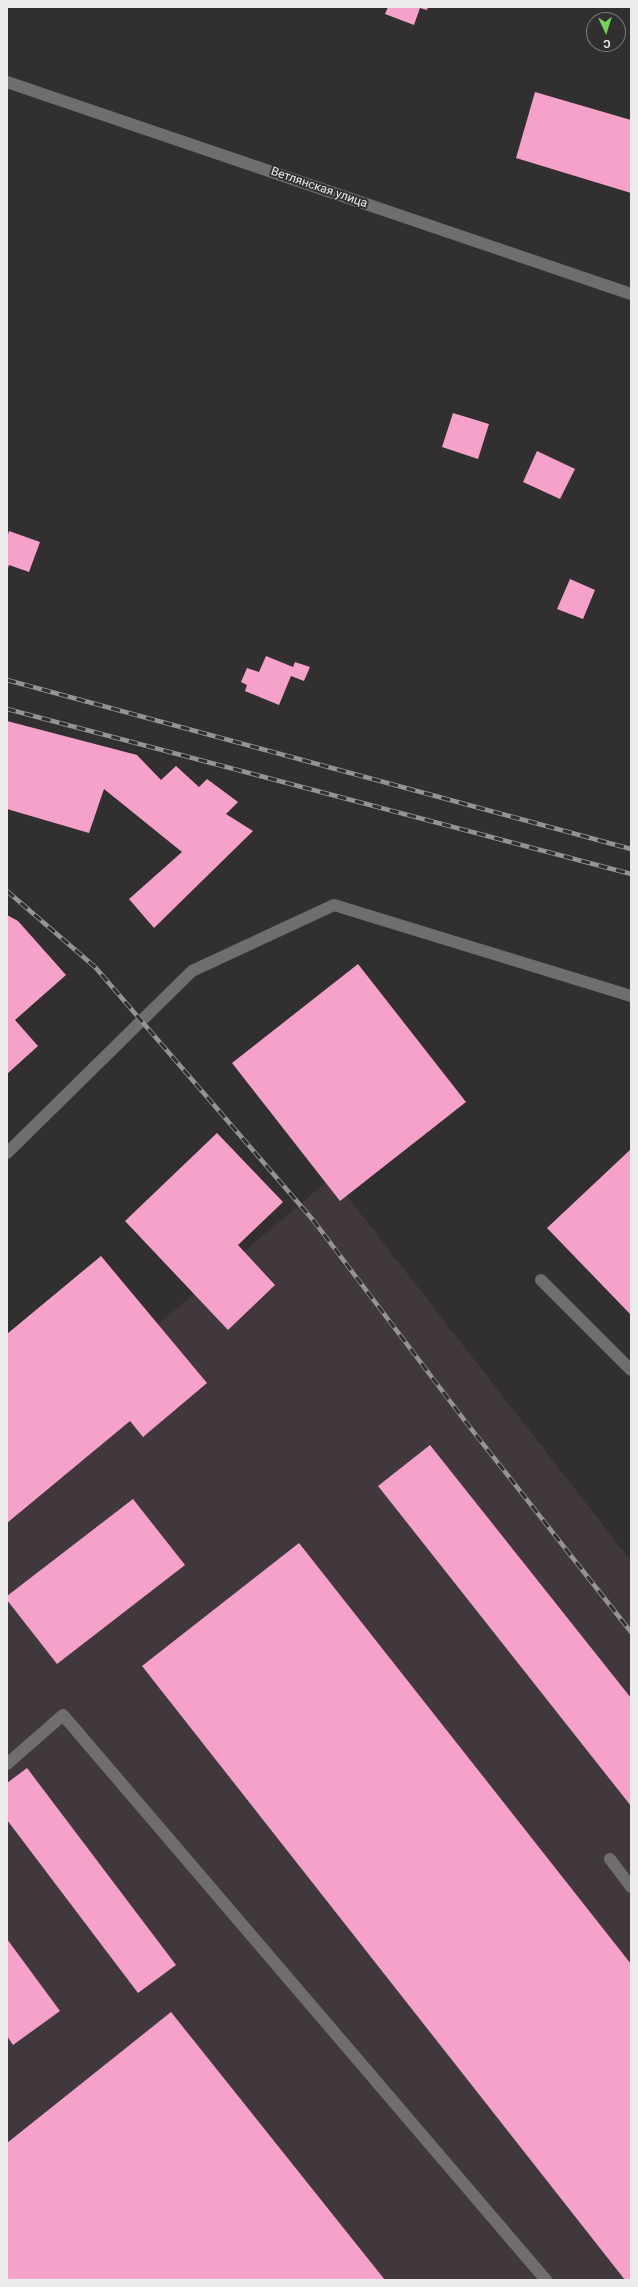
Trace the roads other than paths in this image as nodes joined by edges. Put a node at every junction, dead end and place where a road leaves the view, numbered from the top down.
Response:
1 (7, 82) edge
2 (631, 294) edge
3 (631, 996) edge
4 (7, 1153) edge
5 (541, 1280) dead end
6 (631, 1370) edge
7 (7, 1764) edge
8 (610, 1859) dead end
9 (631, 1887) edge
10 (546, 2280) edge

1 - 2 street, Ветлянская улица
3 - 4 street
5 - 6 street
7 - 10 street
8 - 9 street

